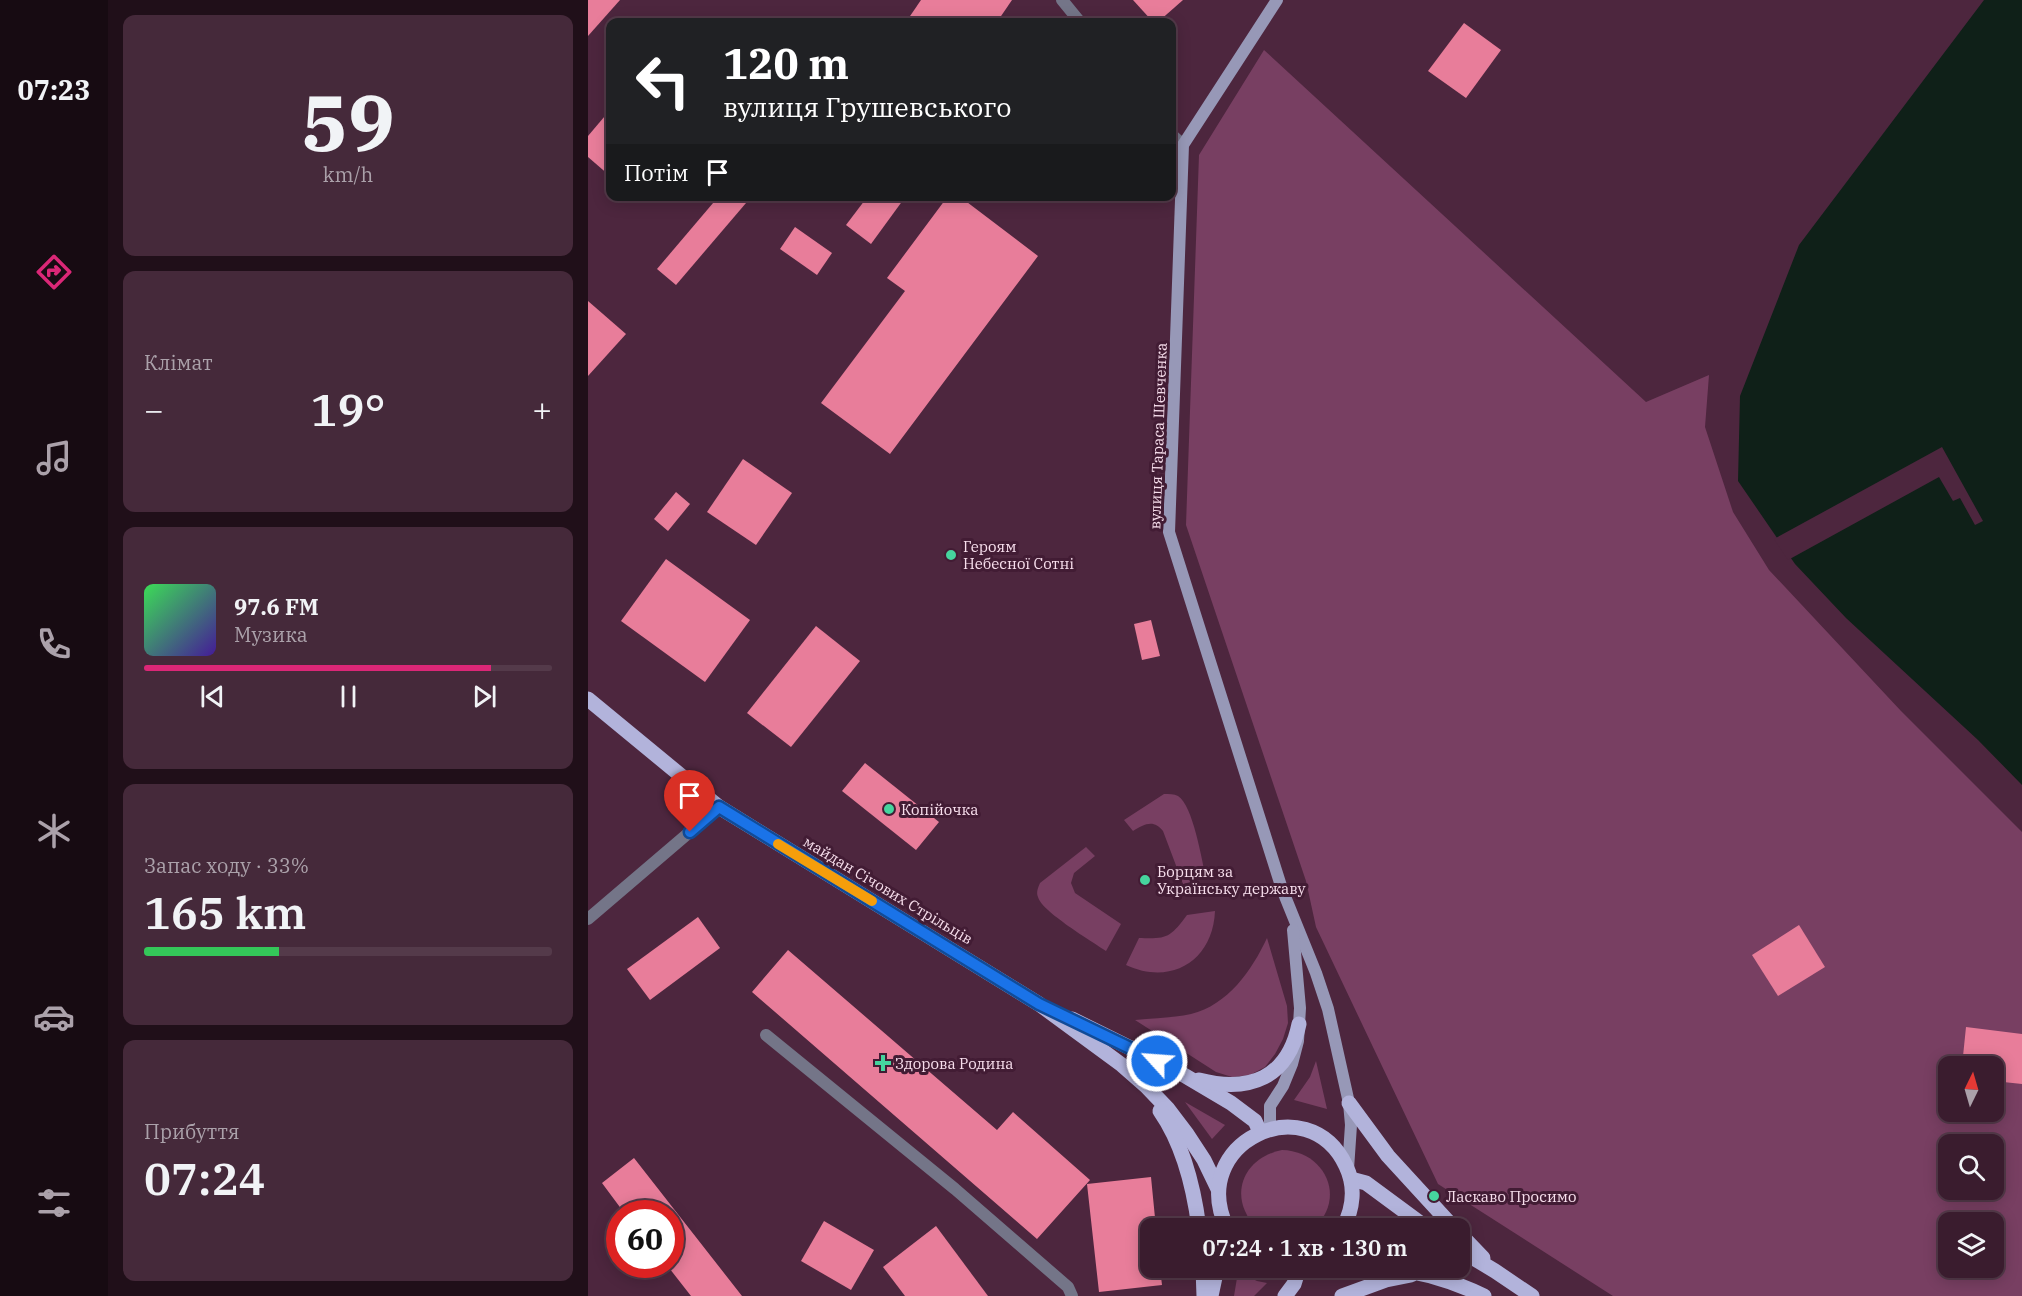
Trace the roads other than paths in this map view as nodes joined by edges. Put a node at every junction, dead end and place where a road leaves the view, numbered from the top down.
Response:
1 (1062, 0) edge
2 (1276, 0) edge
3 (1077, 18) edge
4 (1176, 139) edge
5 (1183, 145) junction
6 (588, 699) edge
7 (719, 807) junction
8 (1292, 917) junction
9 (588, 919) edge
10 (1039, 1004) junction
11 (1299, 1024) junction
12 (766, 1035) dead end
13 (1122, 1065) junction
14 (1177, 1071) junction
15 (1349, 1103) junction
16 (1265, 1131) junction
17 (1349, 1174) junction
18 (1218, 1189) junction
19 (1197, 1218) edge
20 (1222, 1218) edge
21 (1346, 1218) edge
22 (1413, 1218) edge
23 (1445, 1218) edge
24 (1470, 1245) edge
25 (1470, 1256) edge
26 (1495, 1271) junction
27 (1203, 1278) edge
28 (1215, 1278) edge
29 (1296, 1278) edge
30 (1397, 1278) edge
31 (1443, 1278) edge
32 (1072, 1296) edge
33 (1204, 1296) edge
34 (1211, 1296) edge
35 (1285, 1296) edge
36 (1342, 1296) edge
37 (1484, 1296) edge
38 (1532, 1296) edge

1 - 3 street
2 - 5 street
4 - 5 street
5 - 8 street, вулиця Тараса Шевченка
6 - 7 main road, майдан Січових Стрільців
7 - 9 street
7 - 10 main road, майдан Січових Стрільців
8 - 11 street, вулиця Тараса Шевченка
8 - 15 street, вулиця Тараса Шевченка
10 - 13 main road, майдан Січових Стрільців
10 - 14 main road, майдан Січових Стрільців
11 - 14 main road
11 - 16 street, вулиця Тараса Шевченка
12 - 32 street
13 - 18 main road, майдан Січових Стрільців
13 - 19 main road
14 - 16 main road, майдан Січових Стрільців
15 - 17 street, вулиця Тараса Шевченка
15 - 23 main road
16 - 17 main road
16 - 18 main road
17 - 21 main road
17 - 22 main road
18 - 20 main road
24 - 26 main road
25 - 26 main road
26 - 38 main road
27 - 33 main road
28 - 34 main road
29 - 35 main road
30 - 36 main road
31 - 37 main road

